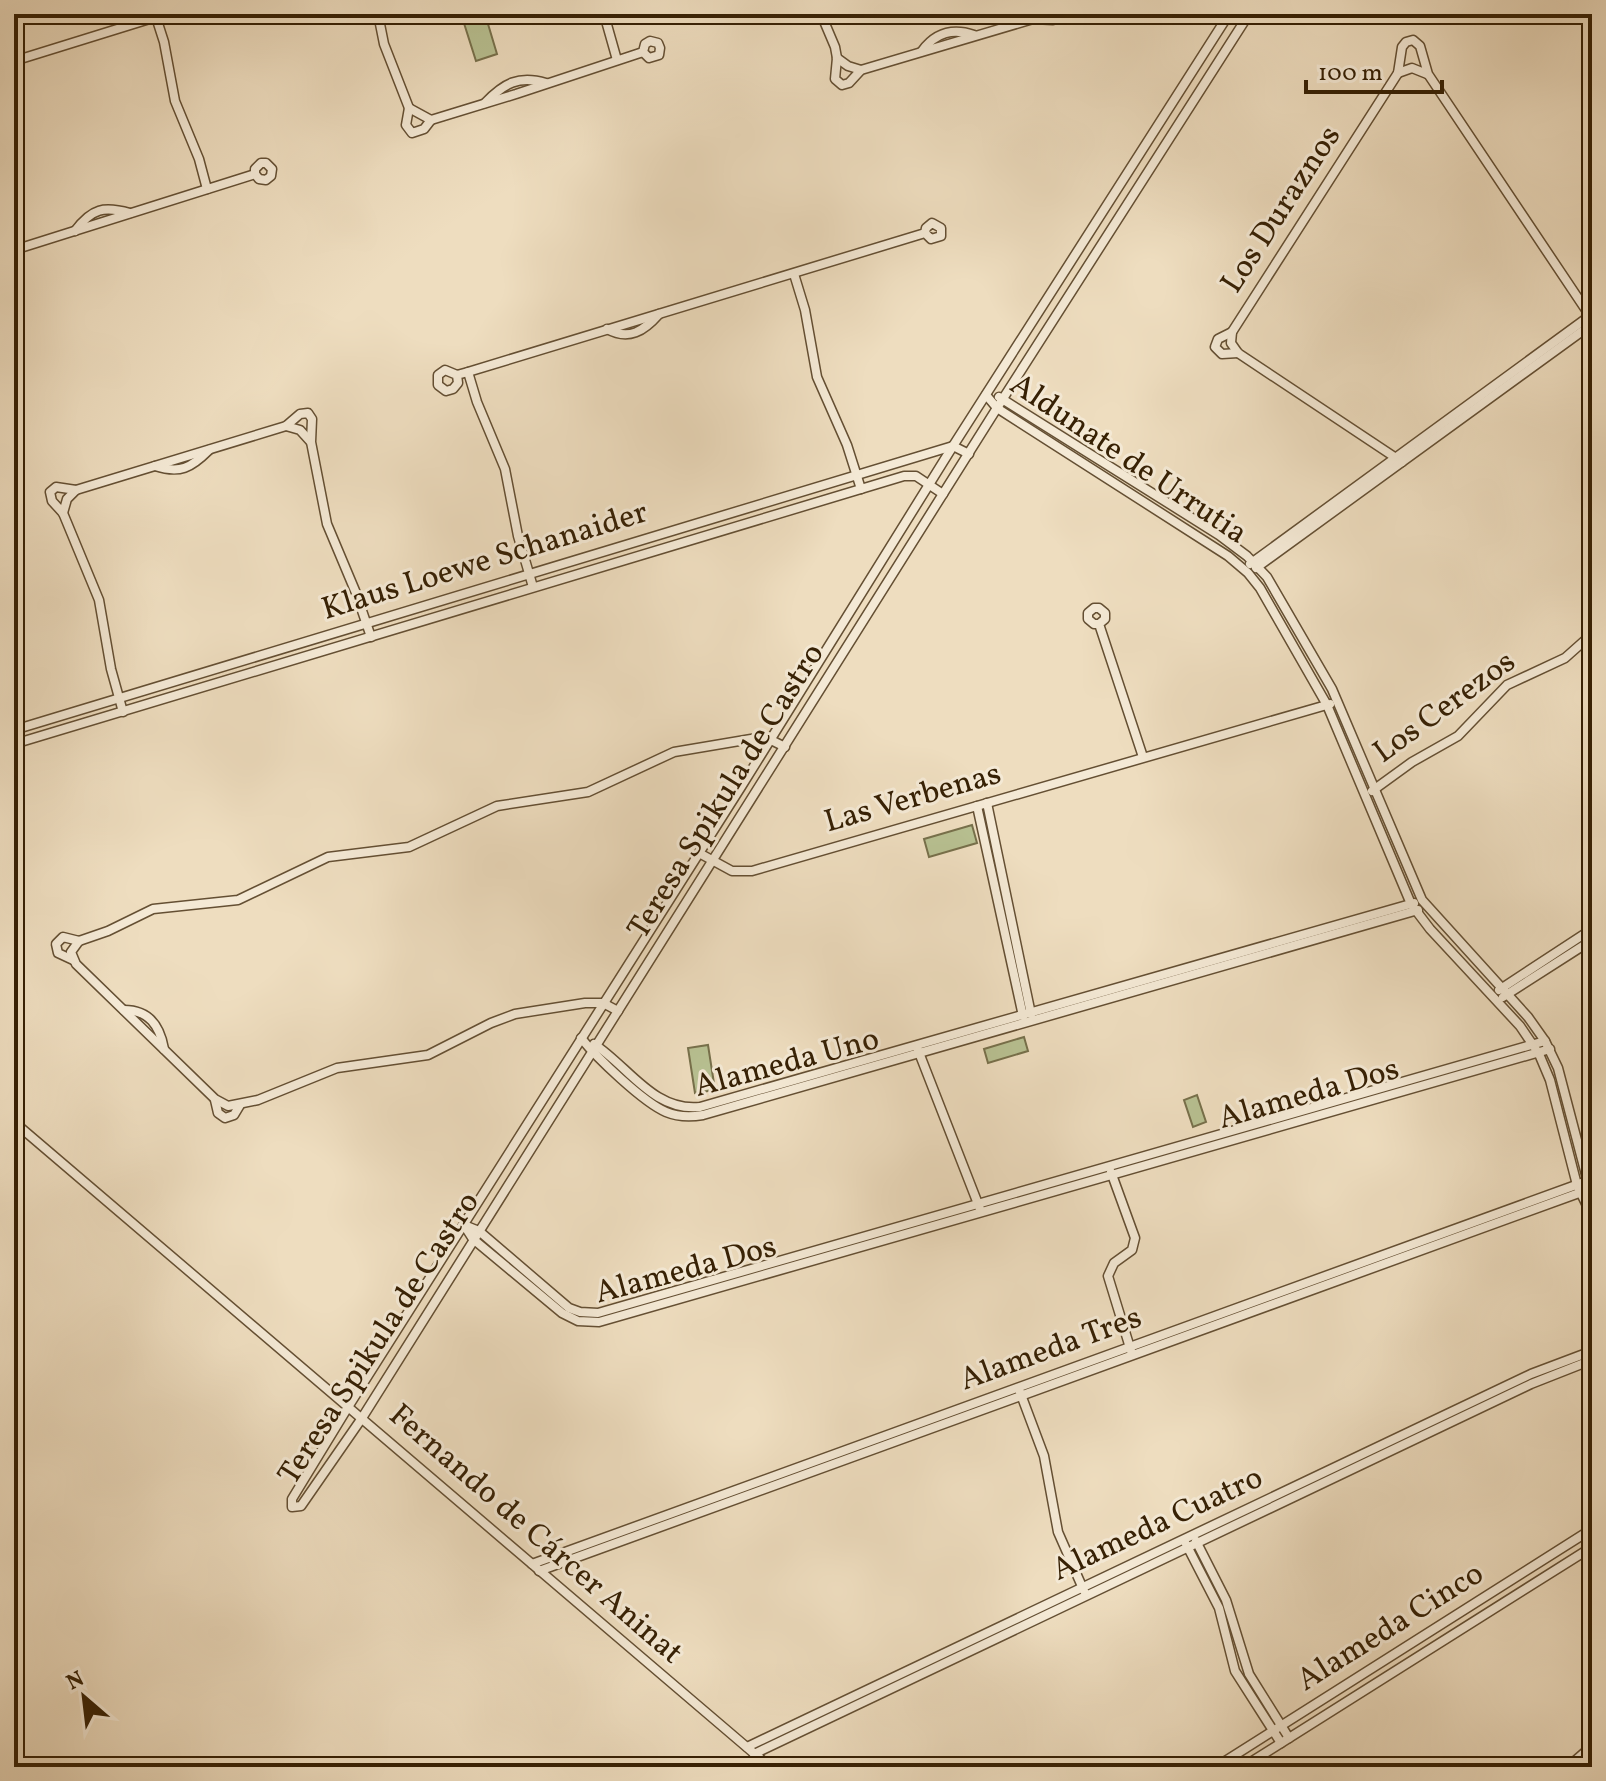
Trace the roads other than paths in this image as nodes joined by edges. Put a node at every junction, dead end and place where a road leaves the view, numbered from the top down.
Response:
1 (378, 14) edge
2 (604, 14) edge
3 (821, 14) edge
4 (1058, 14) edge
5 (1229, 14) edge
6 (1249, 14) edge
7 (156, 15) edge
8 (1035, 16) edge
9 (643, 52) dead end
10 (837, 58) junction
11 (617, 60) junction
12 (14, 61) edge
13 (861, 70) junction
14 (1398, 73) junction
15 (1428, 74) junction
16 (546, 83) junction
17 (484, 103) junction
18 (409, 108) junction
19 (431, 120) junction
20 (1152, 136) junction
21 (1165, 145) junction
22 (255, 174) dead end
23 (207, 189) junction
24 (131, 213) junction
25 (75, 231) junction
26 (925, 233) dead end
27 (14, 250) edge
28 (794, 274) junction
29 (1591, 318) edge
30 (1232, 332) junction
31 (1238, 353) junction
32 (468, 372) junction
33 (457, 375) dead end
34 (986, 395) junction
35 (1003, 398) junction
36 (997, 408) junction
37 (286, 426) junction
38 (311, 442) junction
39 (953, 446) junction
40 (209, 449) junction
41 (969, 454) junction
42 (1399, 459) junction
43 (154, 466) junction
44 (857, 474) junction
45 (929, 484) junction
46 (861, 489) junction
47 (76, 490) junction
48 (943, 494) junction
49 (63, 513) junction
50 (1256, 564) junction
51 (1246, 571) junction
52 (529, 575) junction
53 (533, 587) junction
54 (367, 624) junction
55 (1099, 624) dead end
56 (1592, 634) edge
57 (371, 637) junction
58 (119, 698) junction
59 (1339, 701) junction
60 (1327, 705) junction
61 (123, 712) junction
62 (14, 730) edge
63 (769, 739) junction
64 (14, 744) edge
65 (785, 747) junction
66 (1143, 757) junction
67 (1374, 789) junction
68 (1364, 795) junction
69 (982, 805) junction
70 (699, 853) junction
71 (712, 861) junction
72 (1425, 904) junction
73 (1413, 907) junction
74 (1592, 929) edge
75 (1592, 940) edge
76 (79, 941) junction
77 (73, 960) junction
78 (1504, 991) junction
79 (1494, 999) junction
80 (603, 1003) junction
81 (124, 1010) junction
82 (618, 1011) junction
83 (1026, 1013) junction
84 (1029, 1024) junction
85 (581, 1038) junction
86 (1548, 1045) junction
87 (595, 1049) junction
88 (917, 1049) junction
89 (1536, 1049) junction
90 (164, 1050) junction
91 (14, 1122) edge
92 (1109, 1167) junction
93 (1112, 1176) junction
94 (1590, 1187) edge
95 (1579, 1189) junction
96 (978, 1204) junction
97 (982, 1213) junction
98 (1592, 1216) edge
99 (464, 1225) junction
100 (476, 1235) junction
101 (1131, 1351) junction
102 (1592, 1351) edge
103 (1592, 1360) edge
104 (1020, 1392) junction
105 (348, 1407) junction
106 (362, 1418) junction
107 (1592, 1529) edge
108 (1190, 1542) junction
109 (1592, 1547) edge
110 (536, 1567) junction
111 (1084, 1592) junction
112 (1277, 1728) junction
113 (1285, 1740) junction
114 (1592, 1746) edge
115 (750, 1750) junction
116 (1230, 1763) edge
117 (770, 1767) edge
118 (1216, 1767) edge
119 (1243, 1767) edge
120 (1568, 1767) edge

1 - 18 street
2 - 11 street
3 - 10 street
4 - 8 street
5 - 20 street, Teresa Spikula de Castro
6 - 21 street, Teresa Spikula de Castro
7 - 12 street
7 - 23 street
8 - 13 street
9 - 11 street
10 - 13 street
10 - 13 street
11 - 16 street
14 - 15 street
14 - 15 street, Los Duraznos
14 - 30 street, Los Duraznos
15 - 29 street, Los Duraznos
16 - 17 street
16 - 17 street
17 - 19 street
18 - 19 street
18 - 19 street
20 - 21 street
20 - 34 street, Teresa Spikula de Castro
21 - 35 street, Teresa Spikula de Castro
22 - 23 street
23 - 24 street
24 - 25 street
24 - 25 street
25 - 27 street
26 - 28 street
28 - 32 street
28 - 44 street
29 - 42 street
30 - 31 street, Los Duraznos
30 - 31 street, Los Duraznos
31 - 42 street, Los Duraznos
32 - 33 street
32 - 52 street
34 - 35 street, Aldunate de Urrutia
34 - 36 street, Aldunate de Urrutia
34 - 39 street, Teresa Spikula de Castro
35 - 36 street, Teresa Spikula de Castro
35 - 50 street, Aldunate de Urrutia
36 - 41 street, Teresa Spikula de Castro
36 - 51 street, Aldunate de Urrutia
37 - 38 street
37 - 38 street
37 - 40 street
38 - 54 street
39 - 41 street
39 - 44 street, Klaus Loewe Schanaider
39 - 45 street, Teresa Spikula de Castro
40 - 43 street
40 - 43 street
41 - 48 street, Teresa Spikula de Castro
42 - 50 street
43 - 47 street
44 - 46 street
44 - 52 street, Klaus Loewe Schanaider
45 - 46 street, Klaus Loewe Schanaider
45 - 48 street, Klaus Loewe Schanaider
45 - 63 street, Teresa Spikula de Castro
46 - 53 street, Klaus Loewe Schanaider
47 - 49 street
47 - 49 street
48 - 65 street, Teresa Spikula de Castro
49 - 58 street
50 - 51 street
50 - 59 street, Aldunate de Urrutia
51 - 60 street, Aldunate de Urrutia
52 - 53 street
52 - 54 street, Klaus Loewe Schanaider
53 - 57 street, Klaus Loewe Schanaider
54 - 57 street
54 - 58 street, Klaus Loewe Schanaider
55 - 66 street
56 - 67 street, Los Cerezos
57 - 61 street, Klaus Loewe Schanaider
58 - 61 street
58 - 62 street, Klaus Loewe Schanaider
59 - 60 street, Las Verbenas
59 - 67 street, Aldunate de Urrutia
60 - 66 street, Las Verbenas
60 - 68 street, Aldunate de Urrutia
61 - 64 street, Klaus Loewe Schanaider
63 - 65 street
63 - 70 street, Teresa Spikula de Castro
63 - 76 street
65 - 71 street, Teresa Spikula de Castro
66 - 69 street, Las Verbenas
67 - 68 street, Los Cerezos
67 - 72 street, Aldunate de Urrutia
68 - 73 street, Aldunate de Urrutia
69 - 71 street, Las Verbenas
69 - 83 street
70 - 71 street, Las Verbenas
70 - 80 street, Teresa Spikula de Castro
71 - 82 street, Teresa Spikula de Castro
72 - 73 street, Alameda Uno
72 - 78 street, Aldunate de Urrutia
73 - 79 street, Aldunate de Urrutia
73 - 83 street, Alameda Uno
73 - 84 street, Alameda Uno
74 - 78 street
75 - 78 street
76 - 77 street
76 - 77 street
77 - 81 street
78 - 79 street
78 - 86 street, Aldunate de Urrutia
79 - 89 street, Aldunate de Urrutia
80 - 82 street
80 - 85 street, Teresa Spikula de Castro
80 - 90 street
81 - 90 street
81 - 90 street
82 - 87 street, Teresa Spikula de Castro
83 - 84 street
83 - 88 street, Alameda Uno
84 - 88 street, Alameda Uno
85 - 87 street, Alameda Uno
85 - 99 street, Teresa Spikula de Castro
86 - 89 street, Alameda Dos
86 - 94 street, Aldunate de Urrutia
87 - 88 street, Alameda Uno
87 - 100 street, Teresa Spikula de Castro
88 - 96 street
89 - 92 street, Alameda Dos
89 - 93 street, Alameda Dos
89 - 95 street, Aldunate de Urrutia
91 - 105 street, Fernando de Cárcer Aninat
92 - 93 street
92 - 96 street, Alameda Dos
93 - 97 street, Alameda Dos
93 - 101 street
94 - 95 street, Alameda Tres
95 - 98 street, Aldunate de Urrutia
95 - 101 street, Alameda Tres
96 - 97 street
96 - 100 street, Alameda Dos
97 - 100 street, Alameda Dos
99 - 100 street, Alameda Dos
99 - 105 street, Teresa Spikula de Castro
100 - 106 street, Teresa Spikula de Castro
101 - 104 street, Alameda Tres
102 - 108 street, Alameda Cuatro
103 - 108 street, Alameda Cuatro
104 - 110 street, Alameda Tres
104 - 111 street
105 - 106 street, Fernando de Cárcer Aninat
105 - 106 street, Teresa Spikula de Castro
106 - 110 street, Fernando de Cárcer Aninat
107 - 112 street, Alameda Cinco
108 - 111 street, Alameda Cuatro
108 - 112 street
109 - 113 street, Alameda Cinco
110 - 115 street, Fernando de Cárcer Aninat
111 - 115 street, Alameda Cuatro
112 - 113 street
112 - 116 street, Alameda Cinco
113 - 119 street, Alameda Cinco
114 - 120 street
115 - 117 street, Fernando de Cárcer Aninat
116 - 118 street, Alameda Cinco

